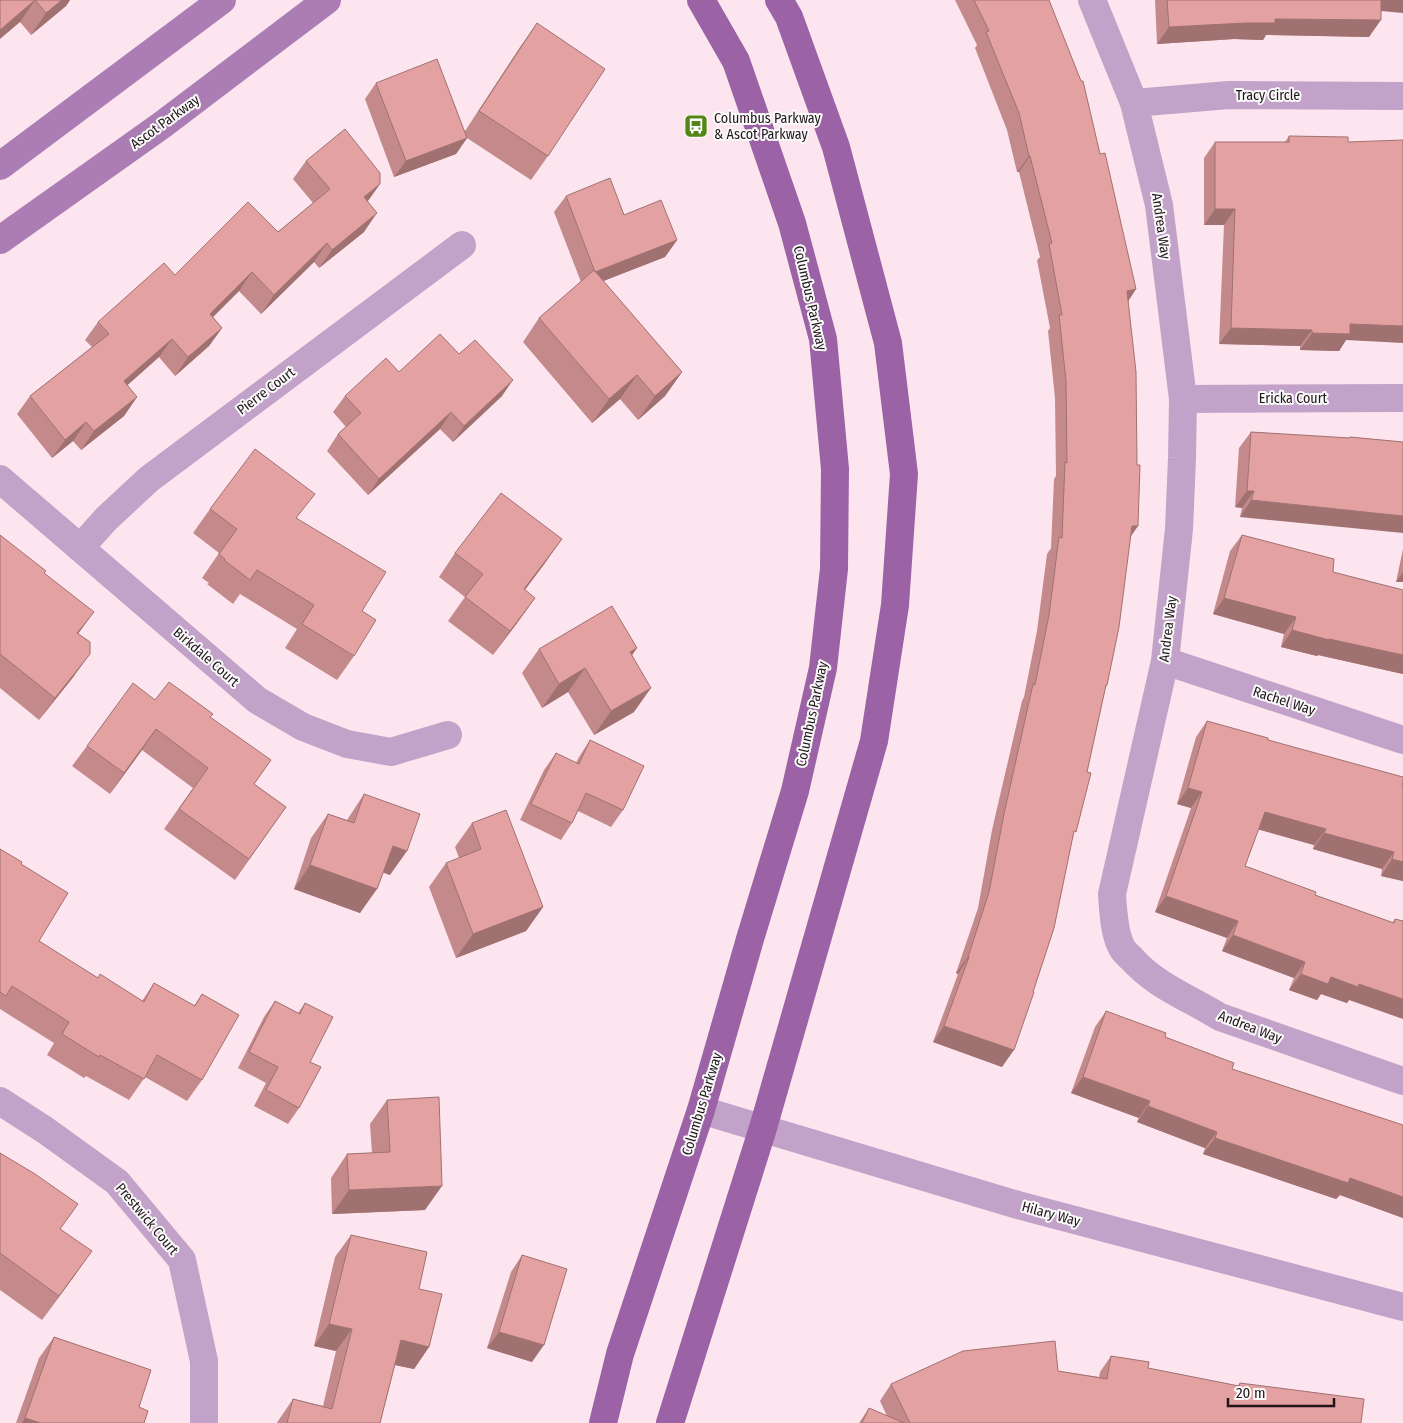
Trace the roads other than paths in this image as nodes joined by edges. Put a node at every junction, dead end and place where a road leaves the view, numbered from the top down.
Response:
1 (222, 0) edge
2 (327, 0) edge
3 (701, 0) edge
4 (779, 0) edge
5 (1092, 0) edge
6 (1403, 96) edge
7 (1134, 103) junction
8 (0, 166) edge
9 (0, 240) edge
10 (462, 245) dead end
11 (1403, 398) edge
12 (1183, 399) junction
13 (0, 479) edge
14 (80, 548) junction
15 (1165, 661) junction
16 (448, 735) dead end
17 (1403, 740) edge
18 (1403, 1081) edge
19 (0, 1101) edge
20 (701, 1110) junction
21 (763, 1128) junction
22 (1403, 1307) edge
23 (204, 1423) edge
24 (603, 1423) edge
25 (670, 1423) edge

1 - 8 main road
2 - 9 main road, Ascot Parkway
3 - 20 main road, Columbus Parkway
4 - 21 main road
5 - 7 street, Andrea Way
6 - 7 street, Tracy Circle
7 - 12 street, Andrea Way
10 - 14 street, Pierre Court
11 - 12 street, Ericka Court
12 - 15 street, Andrea Way
13 - 14 street, Birkdale Court
14 - 16 street, Birkdale Court
15 - 17 street, Rachel Way
15 - 18 street, Andrea Way
19 - 23 street, Prestwick Court
20 - 21 street, Hilary Way
20 - 24 main road, Columbus Parkway
21 - 22 street, Hilary Way
21 - 25 main road

